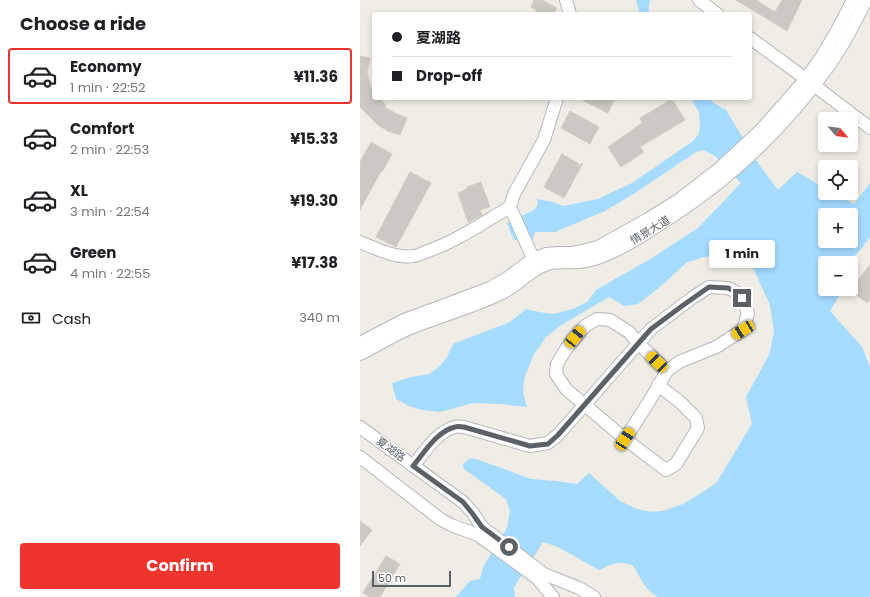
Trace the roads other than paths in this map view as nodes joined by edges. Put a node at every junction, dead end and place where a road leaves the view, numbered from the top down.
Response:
1 (566, 0) edge
2 (699, 0) edge
3 (853, 0) edge
4 (866, 0) edge
5 (569, 12) edge
6 (714, 12) edge
7 (752, 39) edge
8 (810, 82) junction
9 (556, 100) edge
10 (870, 128) edge
11 (512, 211) junction
12 (360, 242) edge
13 (533, 258) junction
14 (360, 342) edge
15 (638, 343) junction
16 (360, 354) edge
17 (667, 371) junction
18 (658, 386) junction
19 (584, 405) junction
20 (360, 427) edge
21 (625, 439) junction
22 (360, 457) edge
23 (413, 466) junction
24 (494, 542) junction
25 (532, 570) junction
26 (553, 597) edge
27 (594, 597) edge

1 - 5 street
2 - 6 street
3 - 8 street, 情景大道
4 - 8 street, 情景大道
7 - 8 street
8 - 10 street
8 - 13 street, 情景大道
9 - 11 street
11 - 12 street
11 - 13 street
13 - 14 street, 情景大道
13 - 16 street, 情景大道
15 - 17 street
15 - 17 street
15 - 19 street
15 - 19 street
17 - 18 street
18 - 21 street
18 - 21 street
19 - 21 street
19 - 23 street
20 - 23 street, 夏湖路
22 - 24 street, 夏湖路
23 - 24 street, 夏湖路
24 - 25 street, 夏湖路
25 - 26 street, 夏湖路
25 - 27 street, 夏湖路

